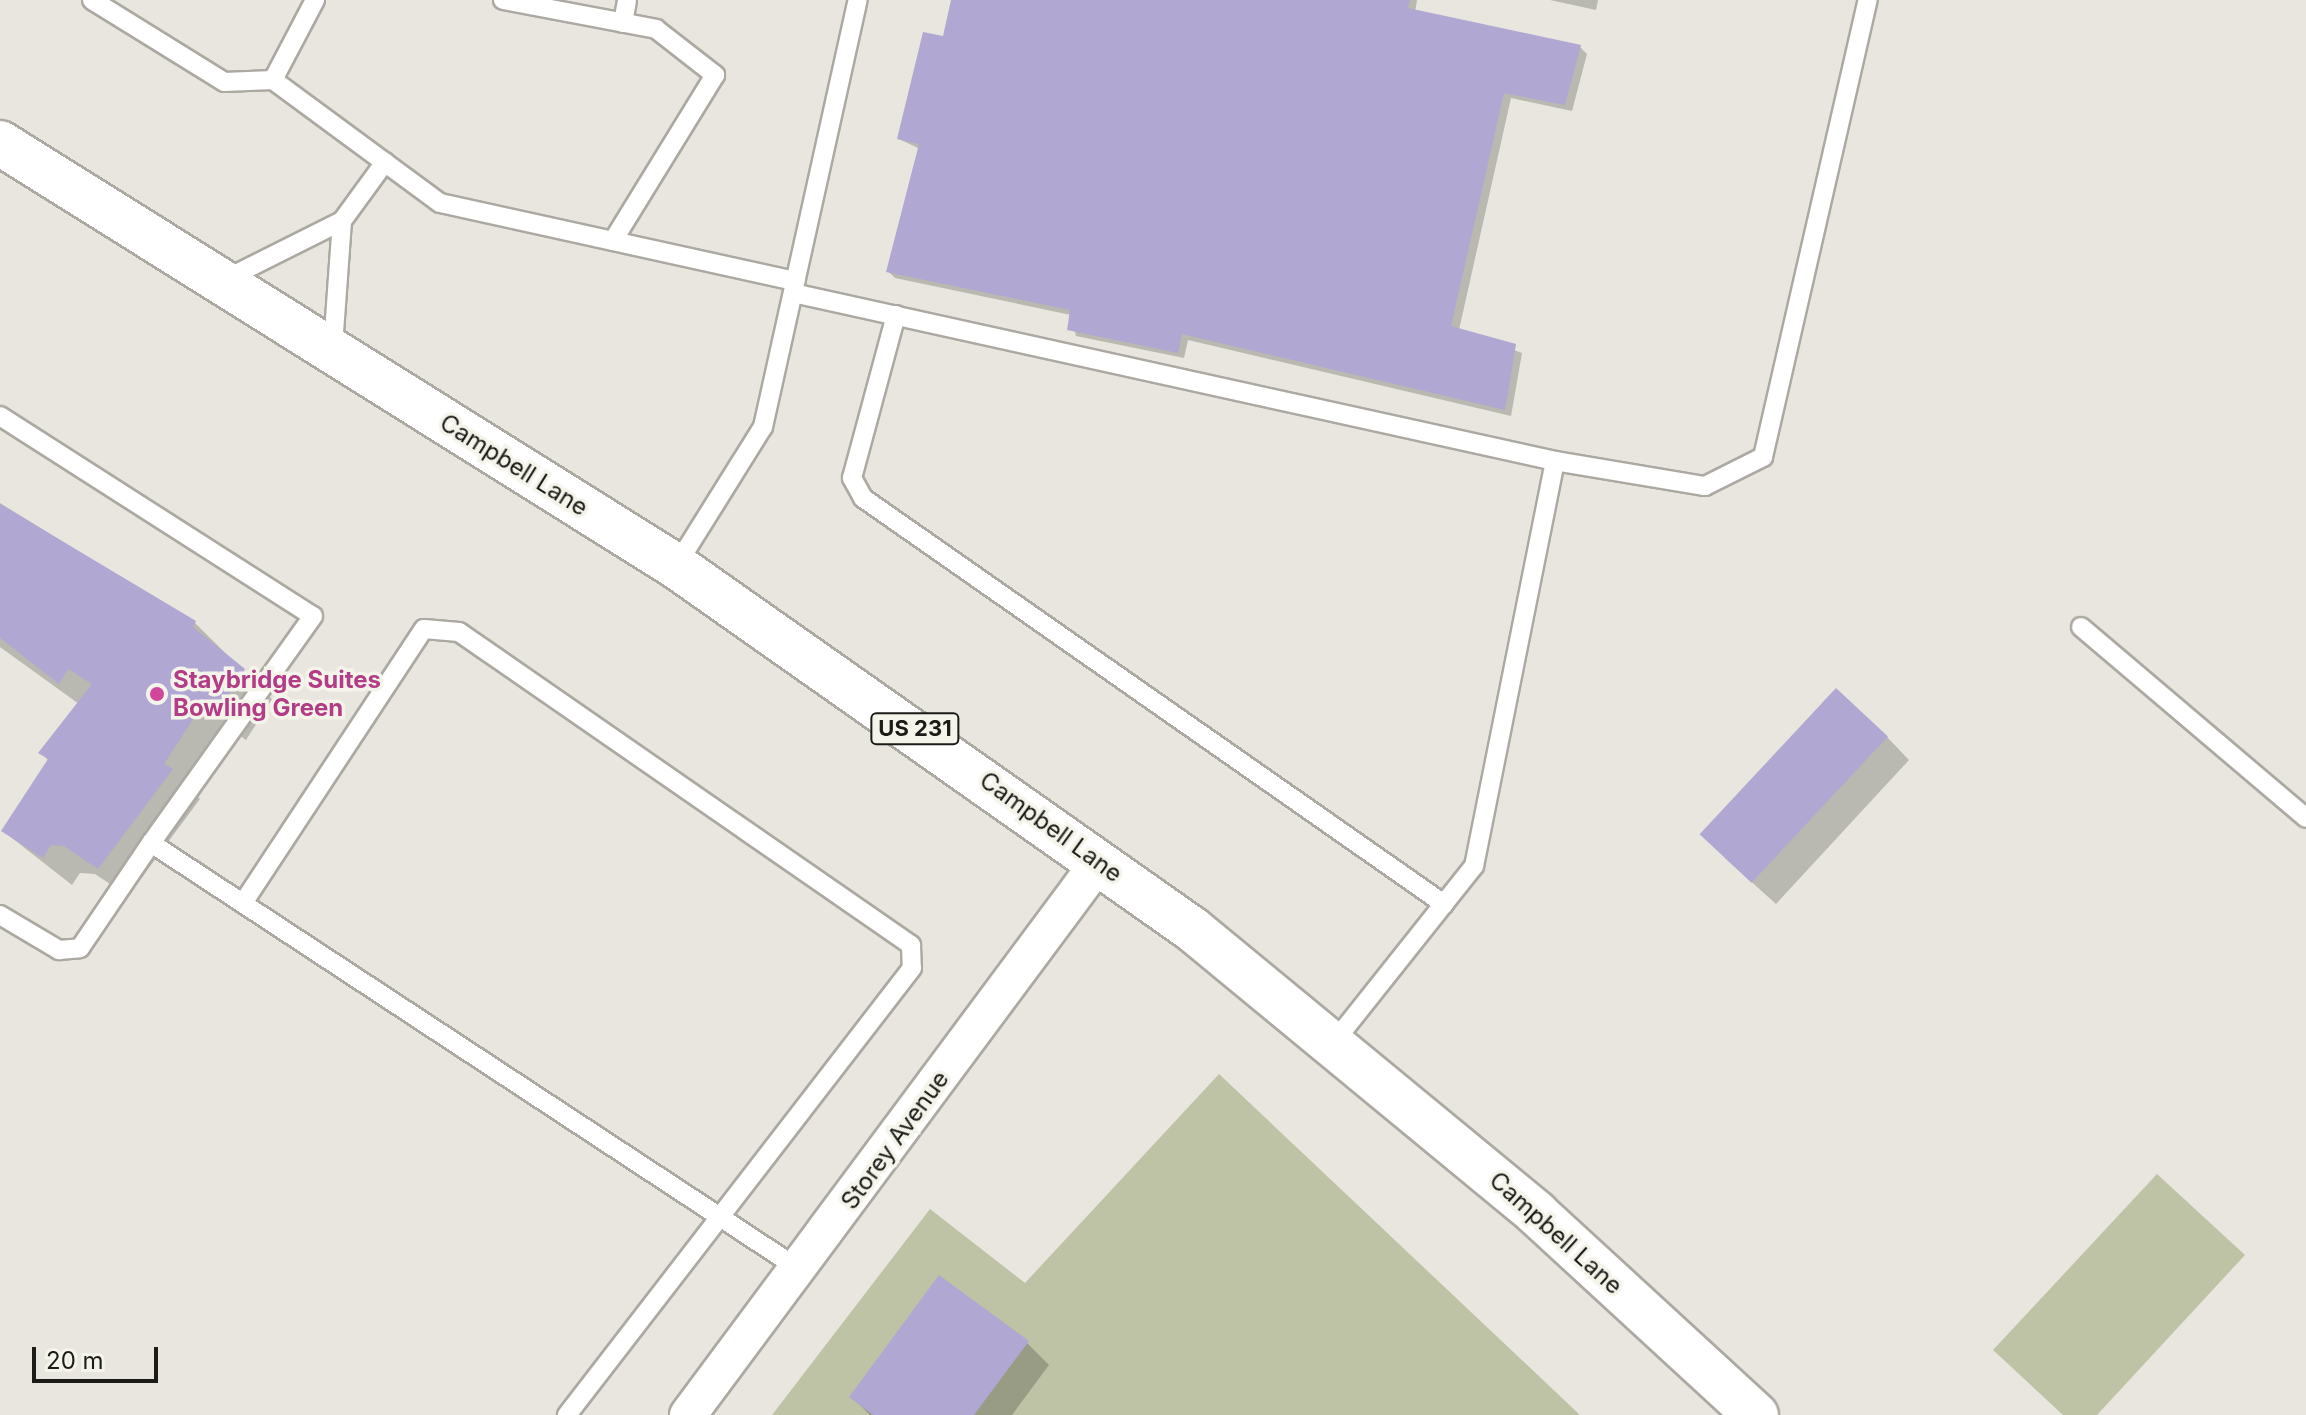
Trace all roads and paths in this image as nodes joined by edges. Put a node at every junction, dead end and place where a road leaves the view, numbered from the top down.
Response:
1 (92, 0) edge
2 (315, 0) edge
3 (503, 0) edge
4 (627, 0) edge
5 (858, 0) edge
6 (1868, 0) edge
7 (623, 23) junction
8 (273, 80) junction
9 (0, 143) edge
10 (385, 162) junction
11 (342, 221) junction
12 (613, 241) junction
13 (220, 281) junction
14 (794, 287) junction
15 (896, 315) junction
16 (333, 351) junction
17 (0, 416) edge
18 (1555, 461) junction
19 (676, 566) junction
20 (2081, 627) dead end
21 (2306, 818) edge
22 (151, 843) junction
23 (1099, 862) junction
24 (243, 903) junction
25 (1444, 904) junction
26 (0, 915) edge
27 (1333, 1043) junction
28 (719, 1215) junction
29 (799, 1269) junction
30 (567, 1415) edge
31 (688, 1415) edge
32 (1756, 1415) edge

1 - 8 lane
2 - 8 lane
3 - 7 lane
4 - 7 lane
5 - 14 lane
6 - 18 lane
7 - 12 lane
8 - 10 lane
9 - 13 main road, Campbell Lane / US 231
10 - 11 lane
10 - 12 lane
11 - 13 lane
11 - 16 lane
12 - 14 lane
13 - 16 main road, Campbell Lane / US 231
14 - 15 lane
14 - 19 lane
15 - 18 lane
15 - 25 lane
16 - 19 main road, Campbell Lane / US 231
17 - 22 lane
18 - 25 lane
19 - 23 main road, Campbell Lane / US 231
20 - 21 lane
22 - 24 lane
22 - 26 lane
23 - 27 main road, Campbell Lane / US 231
23 - 29 street, Storey Avenue
24 - 28 lane
24 - 28 lane
25 - 27 lane
27 - 32 main road, Campbell Lane / US 231
28 - 29 lane
28 - 30 lane
29 - 31 street, Storey Avenue

